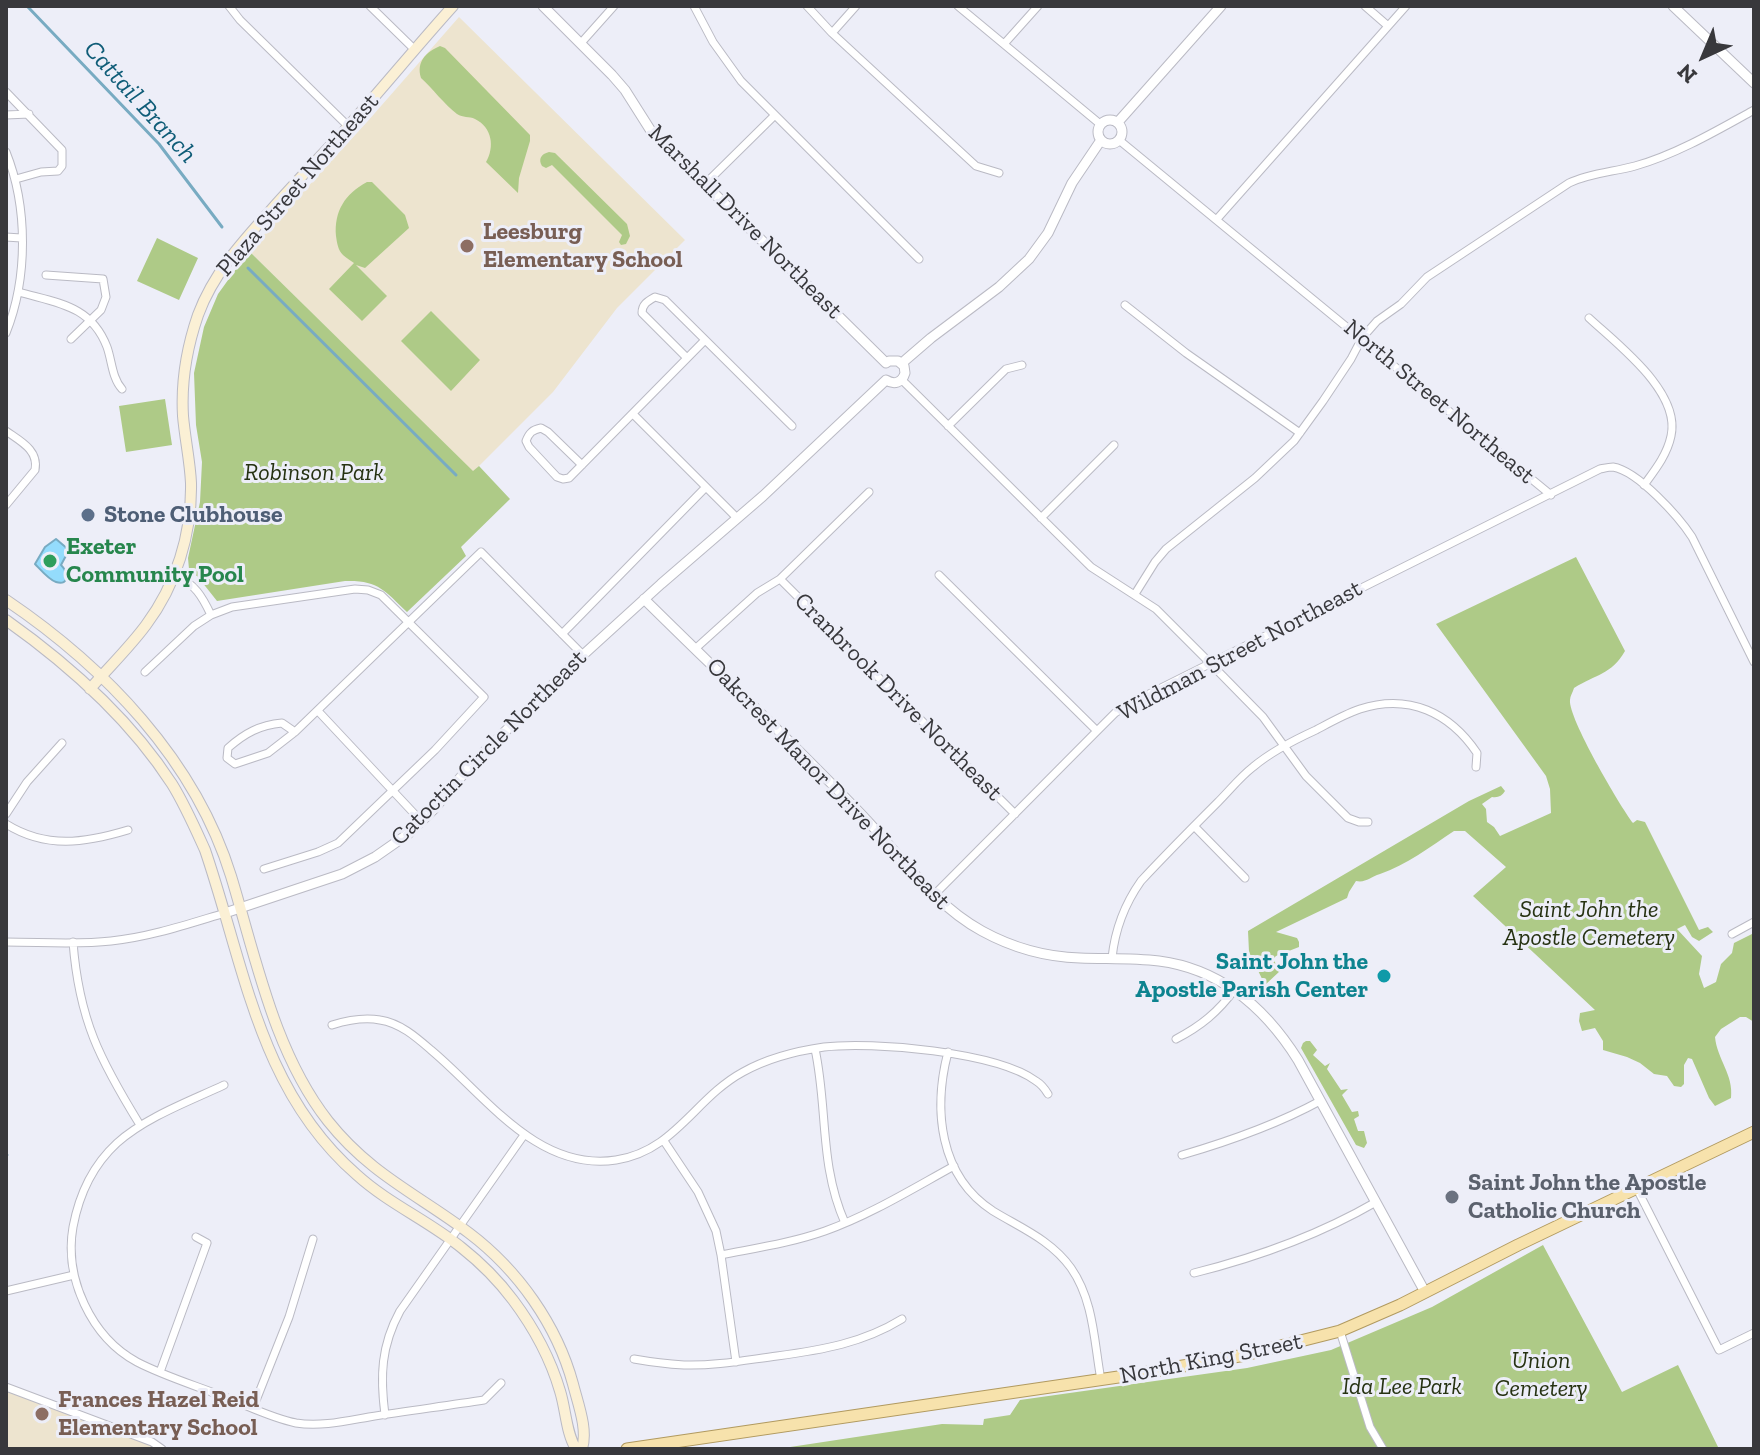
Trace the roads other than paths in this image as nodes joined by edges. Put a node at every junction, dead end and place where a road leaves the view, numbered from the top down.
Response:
1 (229, 6) edge
2 (370, 6) edge
3 (453, 6) edge
4 (543, 6) edge
5 (614, 6) edge
6 (694, 6) edge
7 (807, 6) edge
8 (856, 6) edge
9 (958, 6) edge
10 (1038, 6) edge
11 (1221, 6) edge
12 (1365, 6) edge
13 (1406, 6) edge
14 (1673, 6) edge
15 (1388, 26) junction
16 (832, 33) junction
17 (581, 43) junction
18 (1004, 44) junction
19 (414, 49) junction
20 (1754, 83) edge
21 (6, 92) edge
22 (1754, 110) edge
23 (29, 114) junction
24 (6, 115) edge
25 (775, 115) junction
26 (1118, 122) junction
27 (1100, 124) junction
28 (348, 126) junction
29 (1101, 140) junction
30 (1119, 140) junction
31 (6, 152) edge
32 (999, 173) dead end
33 (16, 179) junction
34 (705, 184) junction
35 (1217, 219) junction
36 (6, 237) edge
37 (21, 238) junction
38 (919, 259) dead end
39 (46, 275) dead end
40 (19, 292) junction
41 (1125, 305) dead end
42 (1589, 318) dead end
43 (92, 320) junction
44 (6, 333) edge
45 (1362, 338) junction
46 (71, 339) dead end
47 (705, 340) junction
48 (687, 358) junction
49 (886, 363) junction
50 (902, 363) junction
51 (1022, 365) dead end
52 (886, 380) junction
53 (902, 380) junction
54 (122, 389) dead end
55 (633, 414) junction
56 (792, 426) dead end
57 (948, 426) junction
58 (6, 431) edge
59 (1300, 433) junction
60 (1114, 445) dead end
61 (582, 465) junction
62 (1644, 485) junction
63 (706, 487) junction
64 (869, 492) dead end
65 (1551, 495) junction
66 (6, 505) edge
67 (737, 518) junction
68 (1041, 518) junction
69 (175, 575) junction
70 (939, 575) dead end
71 (780, 579) junction
72 (1135, 594) junction
73 (644, 599) junction
74 (6, 600) edge
75 (211, 615) junction
76 (6, 620) edge
77 (409, 622) junction
78 (562, 634) junction
79 (695, 649) junction
80 (583, 655) junction
81 (1754, 662) edge
82 (1210, 663) junction
83 (145, 672) dead end
84 (100, 677) junction
85 (90, 689) junction
86 (318, 711) junction
87 (1097, 731) junction
88 (295, 732) junction
89 (62, 743) dead end
90 (1284, 745) junction
91 (1476, 767) dead end
92 (394, 791) junction
93 (6, 814) edge
94 (1015, 814) junction
95 (422, 822) junction
96 (1368, 822) dead end
97 (6, 824) edge
98 (1194, 826) junction
99 (128, 830) dead end
100 (264, 869) dead end
101 (1245, 878) dead end
102 (934, 895) junction
103 (240, 908) junction
104 (225, 913) junction
105 (1754, 922) edge
106 (1732, 934) dead end
107 (6, 942) edge
108 (73, 942) junction
109 (1112, 958) junction
110 (1235, 989) junction
111 (332, 1025) dead end
112 (1176, 1039) dead end
113 (815, 1049) junction
114 (948, 1052) junction
115 (224, 1085) dead end
116 (1048, 1094) dead end
117 (1320, 1101) junction
118 (140, 1125) junction
119 (1754, 1132) edge
120 (524, 1135) junction
121 (664, 1141) junction
122 (1182, 1155) dead end
123 (954, 1166) junction
124 (1637, 1189) junction
125 (1376, 1202) junction
126 (845, 1223) junction
127 (460, 1227) junction
128 (196, 1237) dead end
129 (313, 1239) dead end
130 (451, 1240) junction
131 (721, 1255) junction
132 (1194, 1273) dead end
133 (74, 1275) junction
134 (6, 1291) edge
135 (1425, 1292) junction
136 (902, 1319) dead end
137 (1340, 1331) junction
138 (1754, 1333) edge
139 (634, 1359) dead end
140 (736, 1362) junction
141 (160, 1372) junction
142 (1101, 1380) junction
143 (501, 1383) dead end
144 (6, 1387) edge
145 (253, 1408) junction
146 (385, 1415) junction
147 (162, 1449) edge
148 (579, 1449) edge
149 (627, 1449) edge
150 (1383, 1449) edge

1 - 28 street
2 - 19 street
3 - 19 main road, Plaza Street Northeast
4 - 17 street, Marshall Drive Northeast
5 - 17 street
6 - 25 street
7 - 16 street
8 - 16 street
9 - 18 street
10 - 18 street
11 - 26 street
12 - 15 street
13 - 15 street
14 - 20 street
15 - 35 street
16 - 32 street
17 - 34 street, Marshall Drive Northeast
18 - 27 street
19 - 28 main road, Plaza Street Northeast
21 - 23 street
22 - 45 street
23 - 24 street
23 - 33 street
25 - 34 street
25 - 38 street
26 - 27 street
26 - 30 street
27 - 29 street
28 - 69 main road, Plaza Street Northeast
29 - 30 street
29 - 50 street
30 - 35 street, North Street Northeast
31 - 33 street
33 - 37 street
34 - 49 street, Marshall Drive Northeast
35 - 45 street, North Street Northeast
36 - 37 street
37 - 40 street
39 - 43 street
40 - 43 street
40 - 44 street
41 - 59 street
42 - 62 street
43 - 46 street
43 - 54 street
45 - 59 street
45 - 65 street, North Street Northeast
47 - 48 street
47 - 48 street
47 - 56 street
48 - 55 street
49 - 50 street
49 - 52 street
50 - 53 street
51 - 57 street
52 - 53 street
52 - 67 street, Catoctin Circle Northeast
53 - 57 street
55 - 61 street
55 - 63 street
57 - 68 street
58 - 66 street
59 - 72 street
60 - 68 street
61 - 61 street
62 - 65 street, North Street Northeast
62 - 81 street, North Street Northeast
63 - 67 street
63 - 78 street
64 - 71 street
65 - 82 street, Wildman Street Northeast
67 - 73 street, Catoctin Circle Northeast
68 - 72 street
69 - 75 street
69 - 84 main road, Plaza Street Northeast
70 - 87 street
71 - 79 street
71 - 94 street, Cranbrook Drive Northeast
72 - 82 street
73 - 79 street, Oakcrest Manor Drive Northeast
73 - 80 street, Catoctin Circle Northeast
74 - 84 main road
75 - 77 street
75 - 83 street
76 - 85 main road
77 - 78 street
77 - 86 street
77 - 92 street
78 - 80 street
79 - 102 street, Oakcrest Manor Drive Northeast
80 - 95 street, Catoctin Circle Northeast
82 - 87 street, Wildman Street Northeast
82 - 90 street
84 - 85 main road, Plaza Street Northeast
84 - 103 main road
85 - 104 main road
86 - 88 street
86 - 92 street
87 - 94 street, Wildman Street Northeast
88 - 88 street
89 - 93 street
90 - 91 street
90 - 96 street
90 - 98 street
92 - 95 street
92 - 100 street
94 - 102 street, Wildman Street Northeast
95 - 103 street, Catoctin Circle Northeast
97 - 99 street
98 - 101 street
98 - 109 street
102 - 109 street, Oakcrest Manor Drive Northeast
103 - 104 street, Catoctin Circle Northeast
103 - 127 main road
104 - 108 street, Catoctin Circle Northeast
104 - 130 main road
105 - 106 street
107 - 108 street, Catoctin Circle Northeast
108 - 118 street
109 - 110 street, Oakcrest Manor Drive Northeast
110 - 112 street
110 - 117 street, Oakcrest Manor Drive Northeast
111 - 120 street
113 - 114 street
113 - 121 street
113 - 126 street
114 - 116 street
114 - 123 street
115 - 118 street
117 - 122 street
117 - 125 street, Oakcrest Manor Drive Northeast
118 - 133 street
119 - 124 main road, North King Street
120 - 121 street
120 - 127 street
121 - 131 street
123 - 126 street
123 - 142 street
124 - 135 main road, North King Street
124 - 138 street
125 - 132 street
125 - 135 street, Oakcrest Manor Drive Northeast
126 - 131 street
127 - 130 street
127 - 148 main road
128 - 141 street
129 - 145 street
130 - 146 street
130 - 148 main road
131 - 140 street
133 - 134 street
133 - 141 street
135 - 137 main road, North King Street
136 - 140 street
137 - 142 main road, North King Street
137 - 150 street
139 - 140 street
141 - 145 street
142 - 149 main road, North King Street
143 - 146 street
144 - 147 street
145 - 146 street

